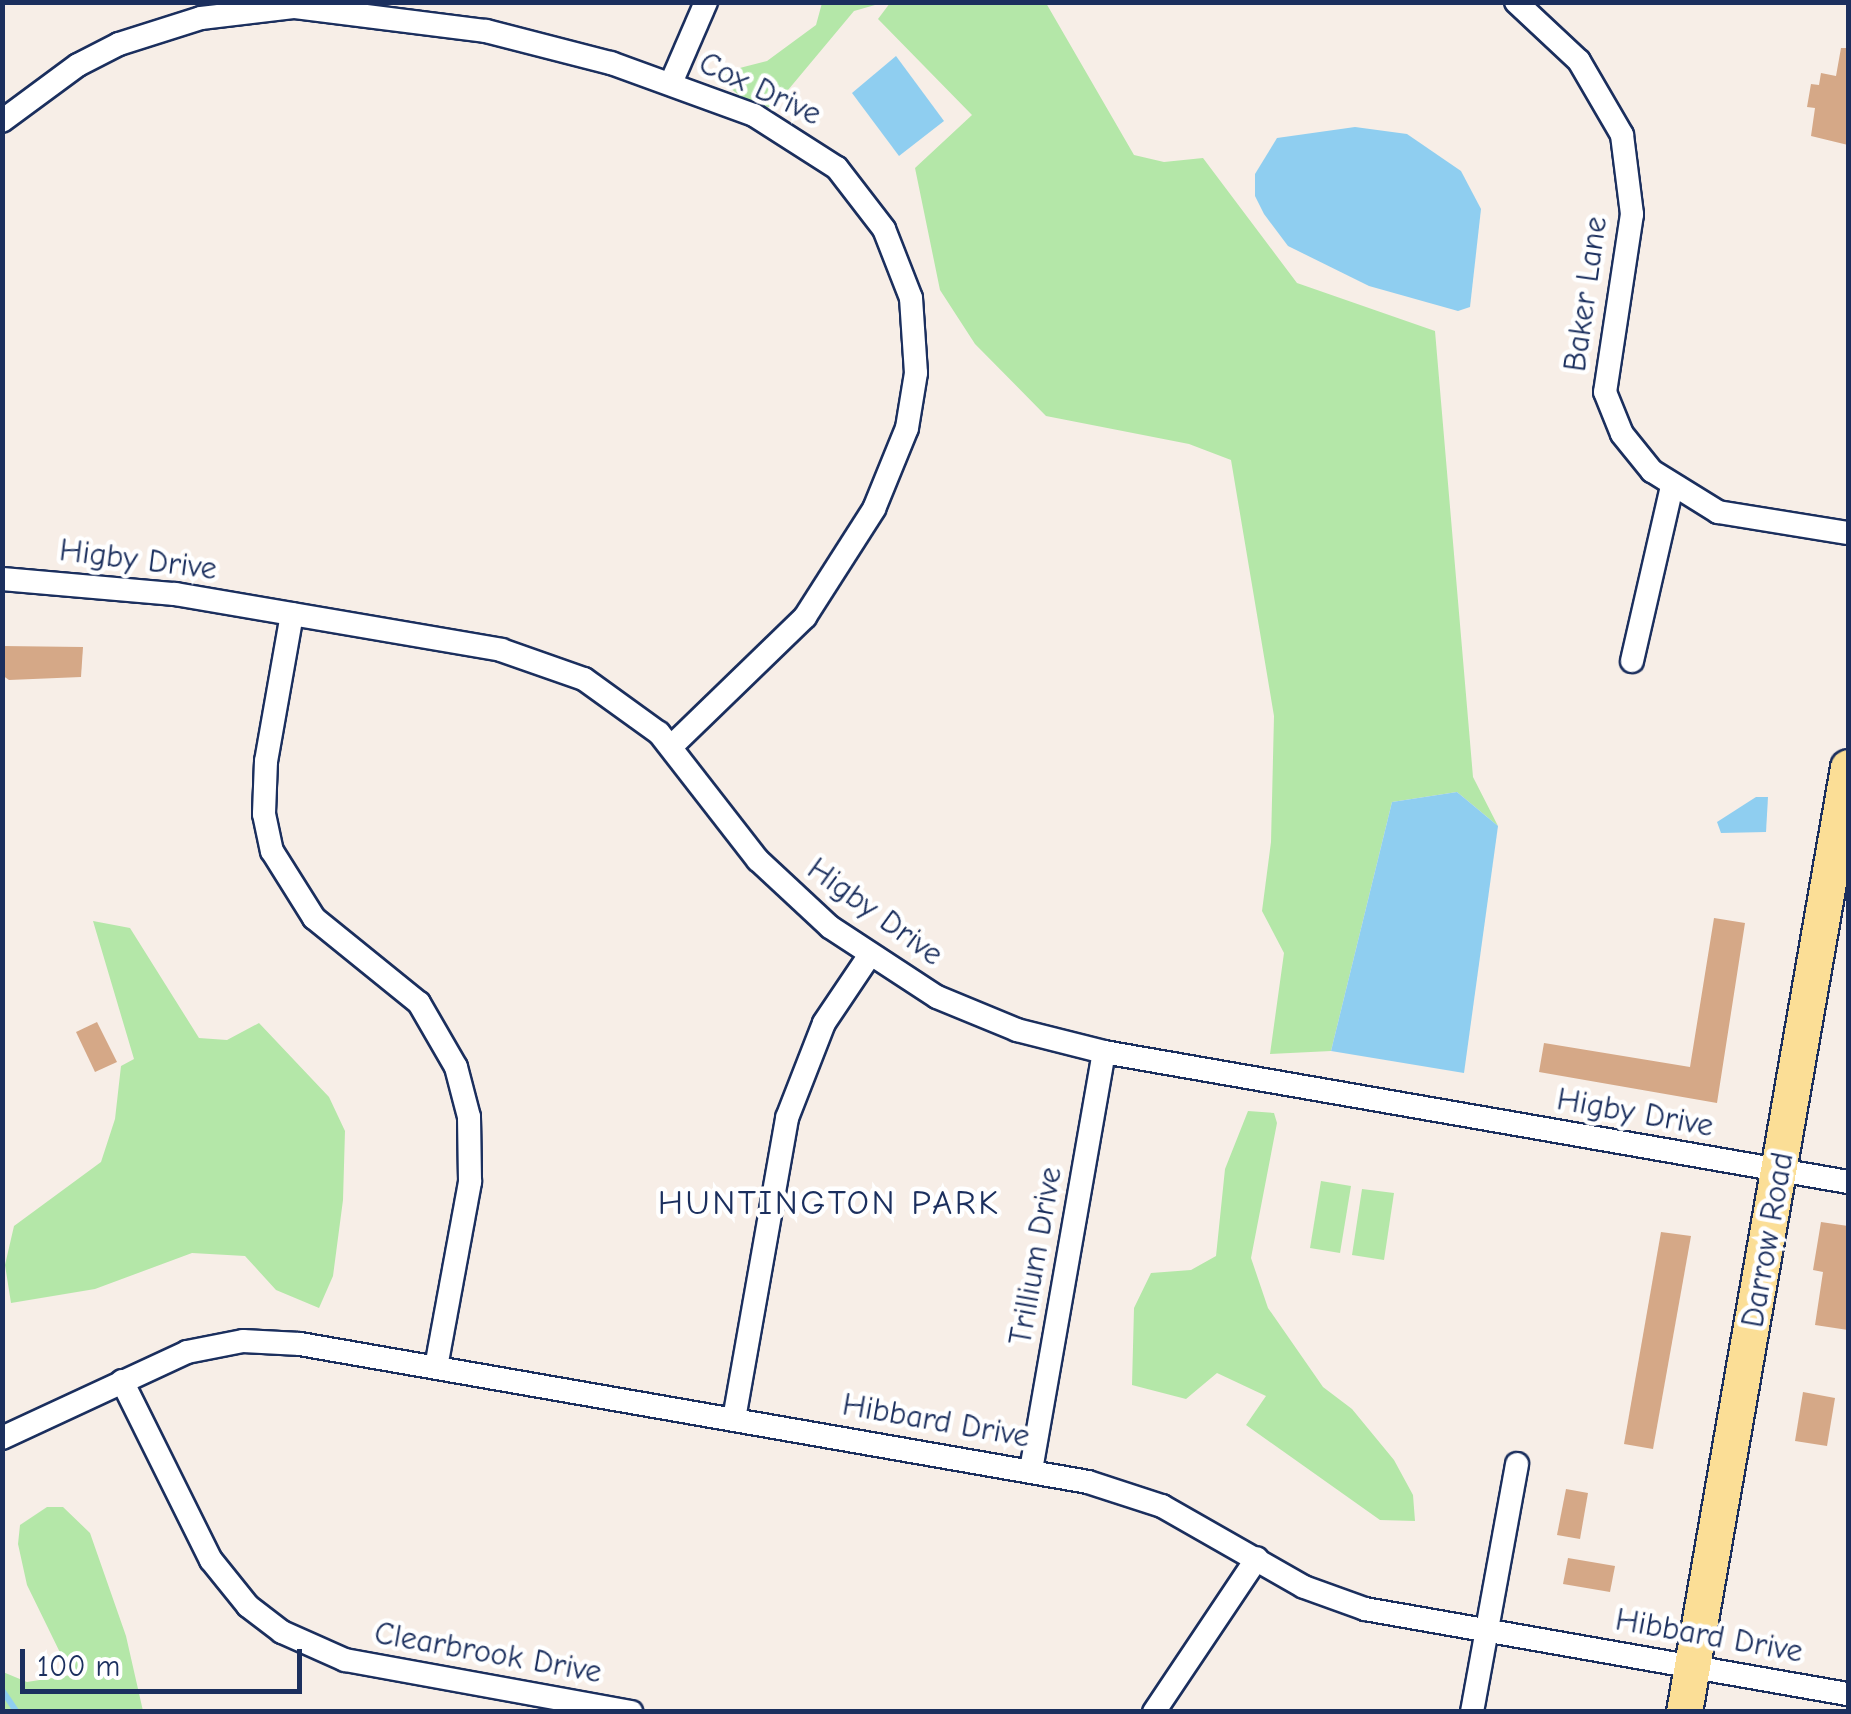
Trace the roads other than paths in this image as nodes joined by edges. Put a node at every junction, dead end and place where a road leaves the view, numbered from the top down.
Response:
1 (706, 2) edge
2 (1516, 2) edge
3 (199, 10) edge
4 (442, 13) edge
5 (671, 83) junction
6 (2, 121) edge
7 (1672, 486) junction
8 (1848, 534) edge
9 (2, 579) edge
10 (292, 614) junction
11 (1632, 661) dead end
12 (672, 746) junction
13 (1848, 768) edge
14 (869, 956) junction
15 (1104, 1052) junction
16 (1780, 1170) junction
17 (1848, 1182) edge
18 (436, 1367) junction
19 (122, 1381) junction
20 (734, 1419) junction
21 (2, 1438) edge
22 (1517, 1464) dead end
23 (1032, 1470) junction
24 (1257, 1558) junction
25 (1486, 1631) junction
26 (1691, 1666) junction
27 (1848, 1694) edge
28 (631, 1712) edge
29 (1154, 1712) edge
30 (1472, 1712) edge
31 (1684, 1712) edge

1 - 5 street
2 - 7 street, Baker Lane
3 - 4 street, Cox Drive
3 - 6 street, Cox Drive
4 - 5 street, Cox Drive
5 - 12 street, Cox Drive
7 - 8 street, Baker Lane
7 - 11 street
9 - 10 street, Higby Drive
10 - 12 street, Higby Drive
10 - 18 street
12 - 14 street, Higby Drive
13 - 16 main road, Darrow Road
14 - 15 street, Higby Drive
14 - 20 street
15 - 16 street, Higby Drive
15 - 23 street, Trillium Drive
16 - 17 street, Higby Drive
16 - 26 main road, Darrow Road
18 - 19 street, Hibbard Drive
18 - 20 street, Hibbard Drive
19 - 21 street, Hibbard Drive
19 - 28 street, Clearbrook Drive
20 - 23 street, Hibbard Drive
22 - 25 street
23 - 24 street, Hibbard Drive
24 - 25 street, Hibbard Drive
24 - 29 street
25 - 26 street, Hibbard Drive
25 - 30 street
26 - 27 street, Hibbard Drive
26 - 31 main road, Darrow Road

